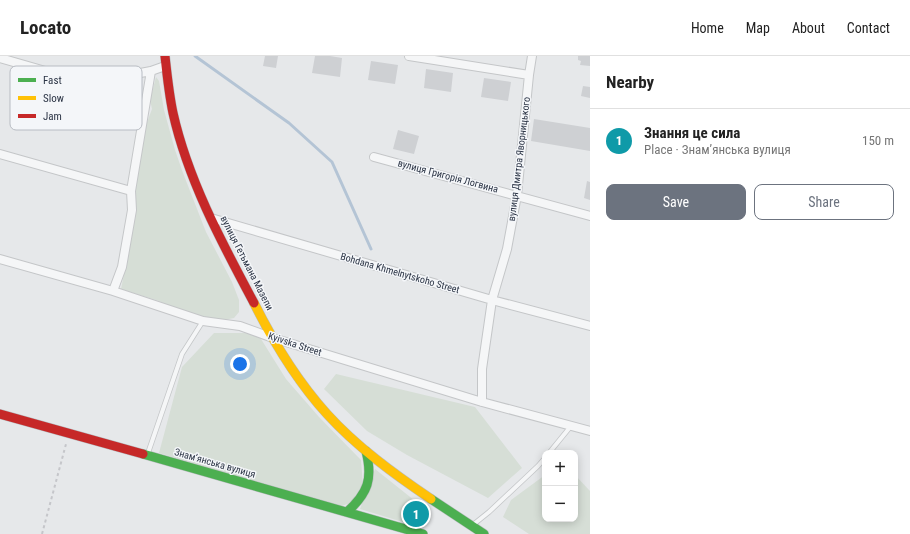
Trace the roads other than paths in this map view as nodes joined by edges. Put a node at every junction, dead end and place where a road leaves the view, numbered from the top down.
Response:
1 (165, 56) edge
2 (409, 56) edge
3 (532, 56) edge
4 (0, 58) edge
5 (28, 66) edge
6 (165, 66) junction
7 (152, 71) junction
8 (142, 73) edge
9 (529, 75) junction
10 (142, 126) edge
11 (141, 130) edge
12 (0, 154) edge
13 (374, 157) dead end
14 (130, 191) junction
15 (517, 195) junction
16 (590, 216) edge
17 (211, 218) junction
18 (0, 259) edge
19 (113, 291) junction
20 (492, 300) junction
21 (203, 321) junction
22 (590, 326) edge
23 (273, 338) junction
24 (482, 402) junction
25 (0, 414) edge
26 (571, 426) junction
27 (590, 431) edge
28 (551, 450) edge
29 (366, 451) junction
30 (148, 455) junction
31 (542, 461) edge
32 (347, 512) junction
33 (471, 526) junction
34 (423, 534) edge
35 (484, 534) edge

1 - 6 highway, вулиця Гетьмана Мазепи
2 - 9 street
3 - 9 street, вулиця Дмитра Яворницького
4 - 5 street
6 - 7 street
6 - 17 highway, вулиця Гетьмана Мазепи
7 - 8 street
7 - 10 street
9 - 15 street, вулиця Дмитра Яворницького
11 - 14 street
12 - 14 street
13 - 15 street, вулиця Григорія Логвина
14 - 19 street
15 - 16 street, вулиця Григорія Логвина
15 - 20 street, вулиця Дмитра Яворницького
17 - 20 street, Bohdana Khmelnytskoho Street
17 - 23 highway, вулиця Гетьмана Мазепи
18 - 19 street, Kyivska Street
19 - 21 street, Kyivska Street
20 - 22 street, Bohdana Khmelnytskoho Street
20 - 24 street, вулиця Дмитра Яворницького
21 - 23 street, Kyivska Street
21 - 30 lane
23 - 24 street, Kyivska Street
23 - 29 highway, вулиця Гетьмана Мазепи
24 - 26 street, Kyivska Street
25 - 30 highway, Знамʼянська вулиця
26 - 27 street, Kyivska Street
26 - 28 lane
29 - 32 highway
29 - 33 highway, вулиця Гетьмана Мазепи
30 - 32 highway, Знамʼянська вулиця
31 - 33 lane
32 - 34 highway, Знамʼянська вулиця
33 - 35 highway, вулиця Гетьмана Мазепи

